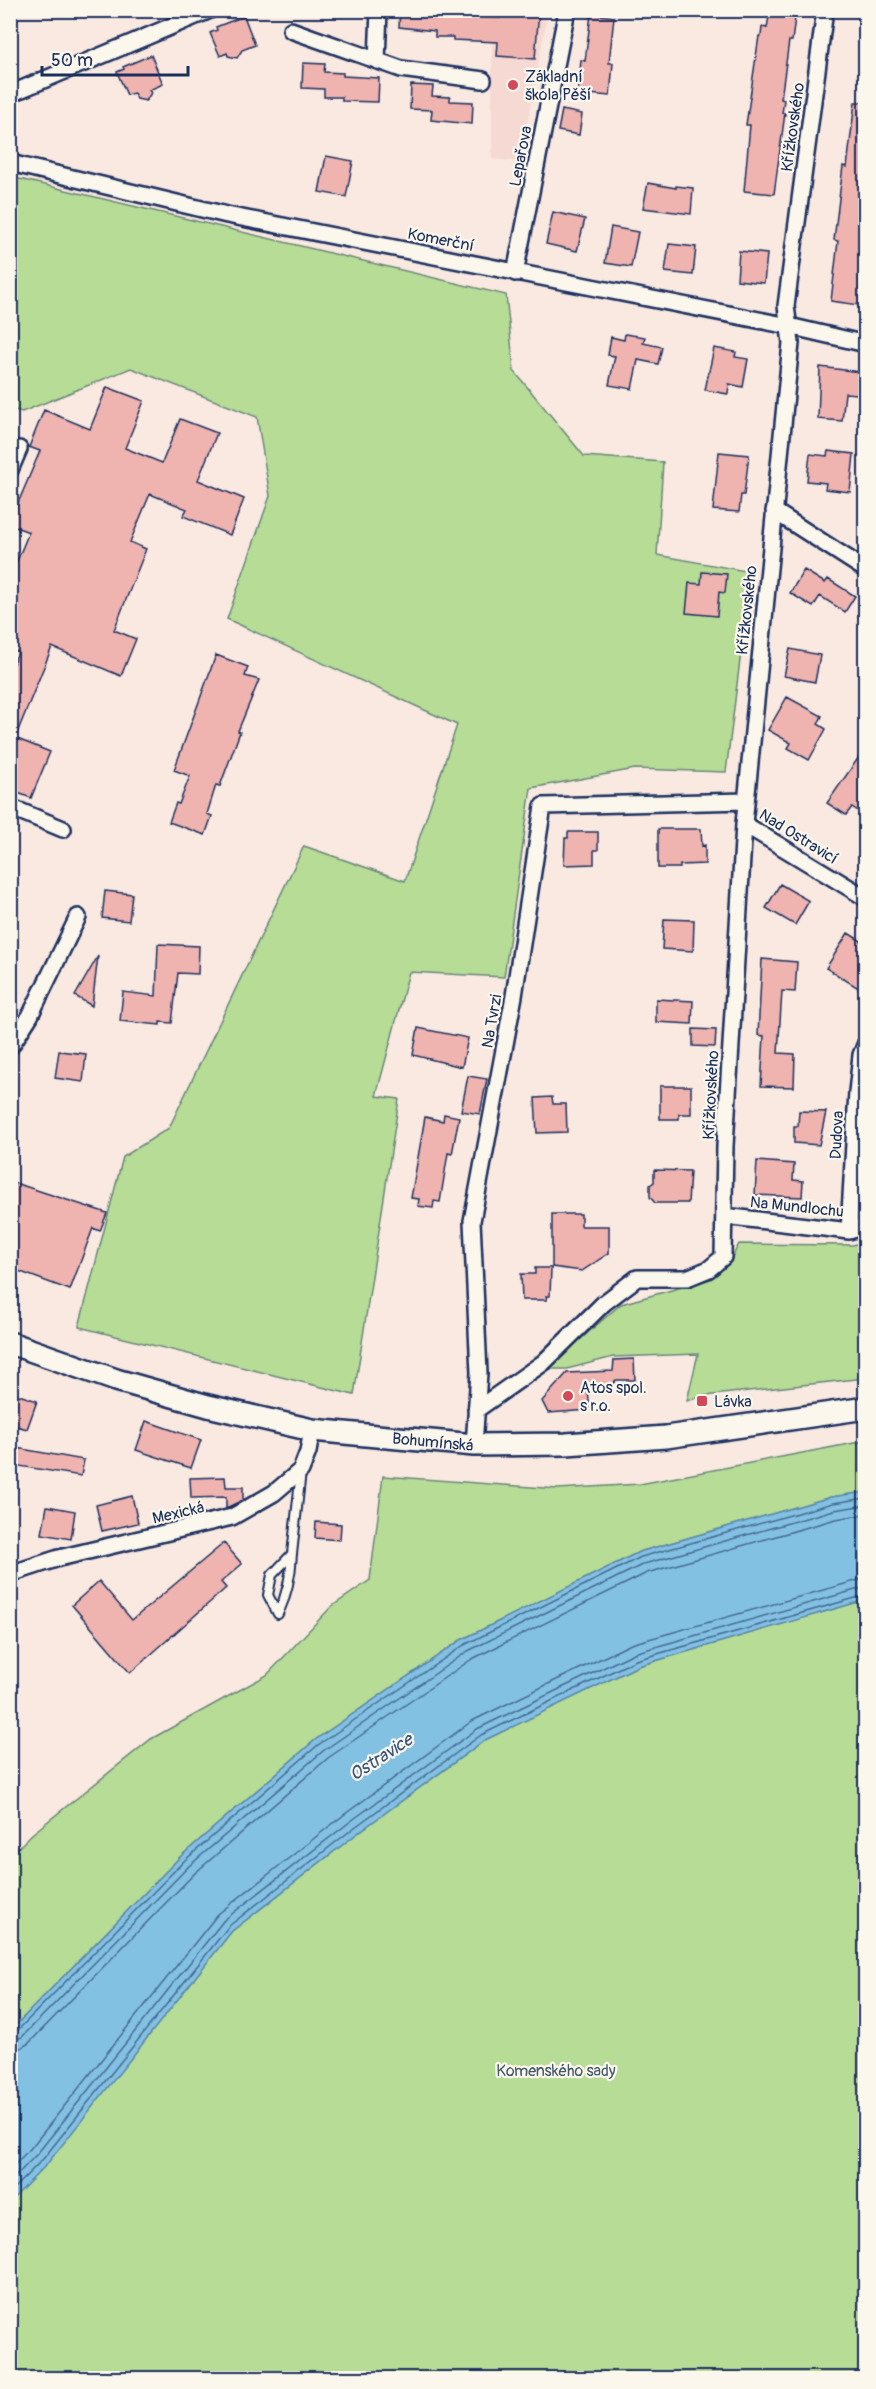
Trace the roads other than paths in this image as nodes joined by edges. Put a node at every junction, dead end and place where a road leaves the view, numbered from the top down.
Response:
1 (210, 10) edge
2 (379, 10) edge
3 (567, 10) edge
4 (825, 10) edge
5 (291, 30) dead end
6 (376, 61) junction
7 (483, 80) dead end
8 (10, 94) edge
9 (10, 163) edge
10 (514, 273) junction
11 (789, 326) junction
12 (866, 344) edge
13 (19, 449) dead end
14 (10, 470) edge
15 (774, 511) junction
16 (866, 570) edge
17 (746, 801) junction
18 (10, 807) edge
19 (744, 824) junction
20 (63, 829) dead end
21 (866, 898) edge
22 (78, 917) dead end
23 (866, 1043) edge
24 (10, 1047) edge
25 (724, 1216) junction
26 (866, 1226) edge
27 (849, 1231) junction
28 (10, 1343) edge
29 (866, 1408) edge
30 (476, 1410) junction
31 (312, 1431) junction
32 (474, 1445) junction
33 (301, 1470) junction
34 (292, 1554) junction
35 (10, 1574) edge

1 - 8 street
2 - 6 street
3 - 10 street, Lepařova
4 - 11 street, Křížkovského
5 - 6 street
6 - 7 street
9 - 10 street, Komerční
10 - 11 street, Komerční
11 - 12 street, Komerční
11 - 15 street, Křížkovského
13 - 14 street
15 - 16 street
15 - 17 street, Křížkovského
17 - 19 street, Křížkovského
17 - 30 street, Na Tvrzi
18 - 20 street
19 - 21 street, Nad Ostravicí
19 - 25 street, Křížkovského
22 - 24 street
23 - 27 street, Dudova
25 - 27 street, Na Mundlochu
25 - 30 street, Křížkovského
26 - 27 street, Na Mundlochu
28 - 31 main road, Bohumínská
29 - 32 main road, Bohumínská
30 - 32 street, Na Tvrzi
31 - 32 main road, Bohumínská
31 - 33 street
33 - 34 lane
33 - 35 street, Mexická
34 - 34 lane

